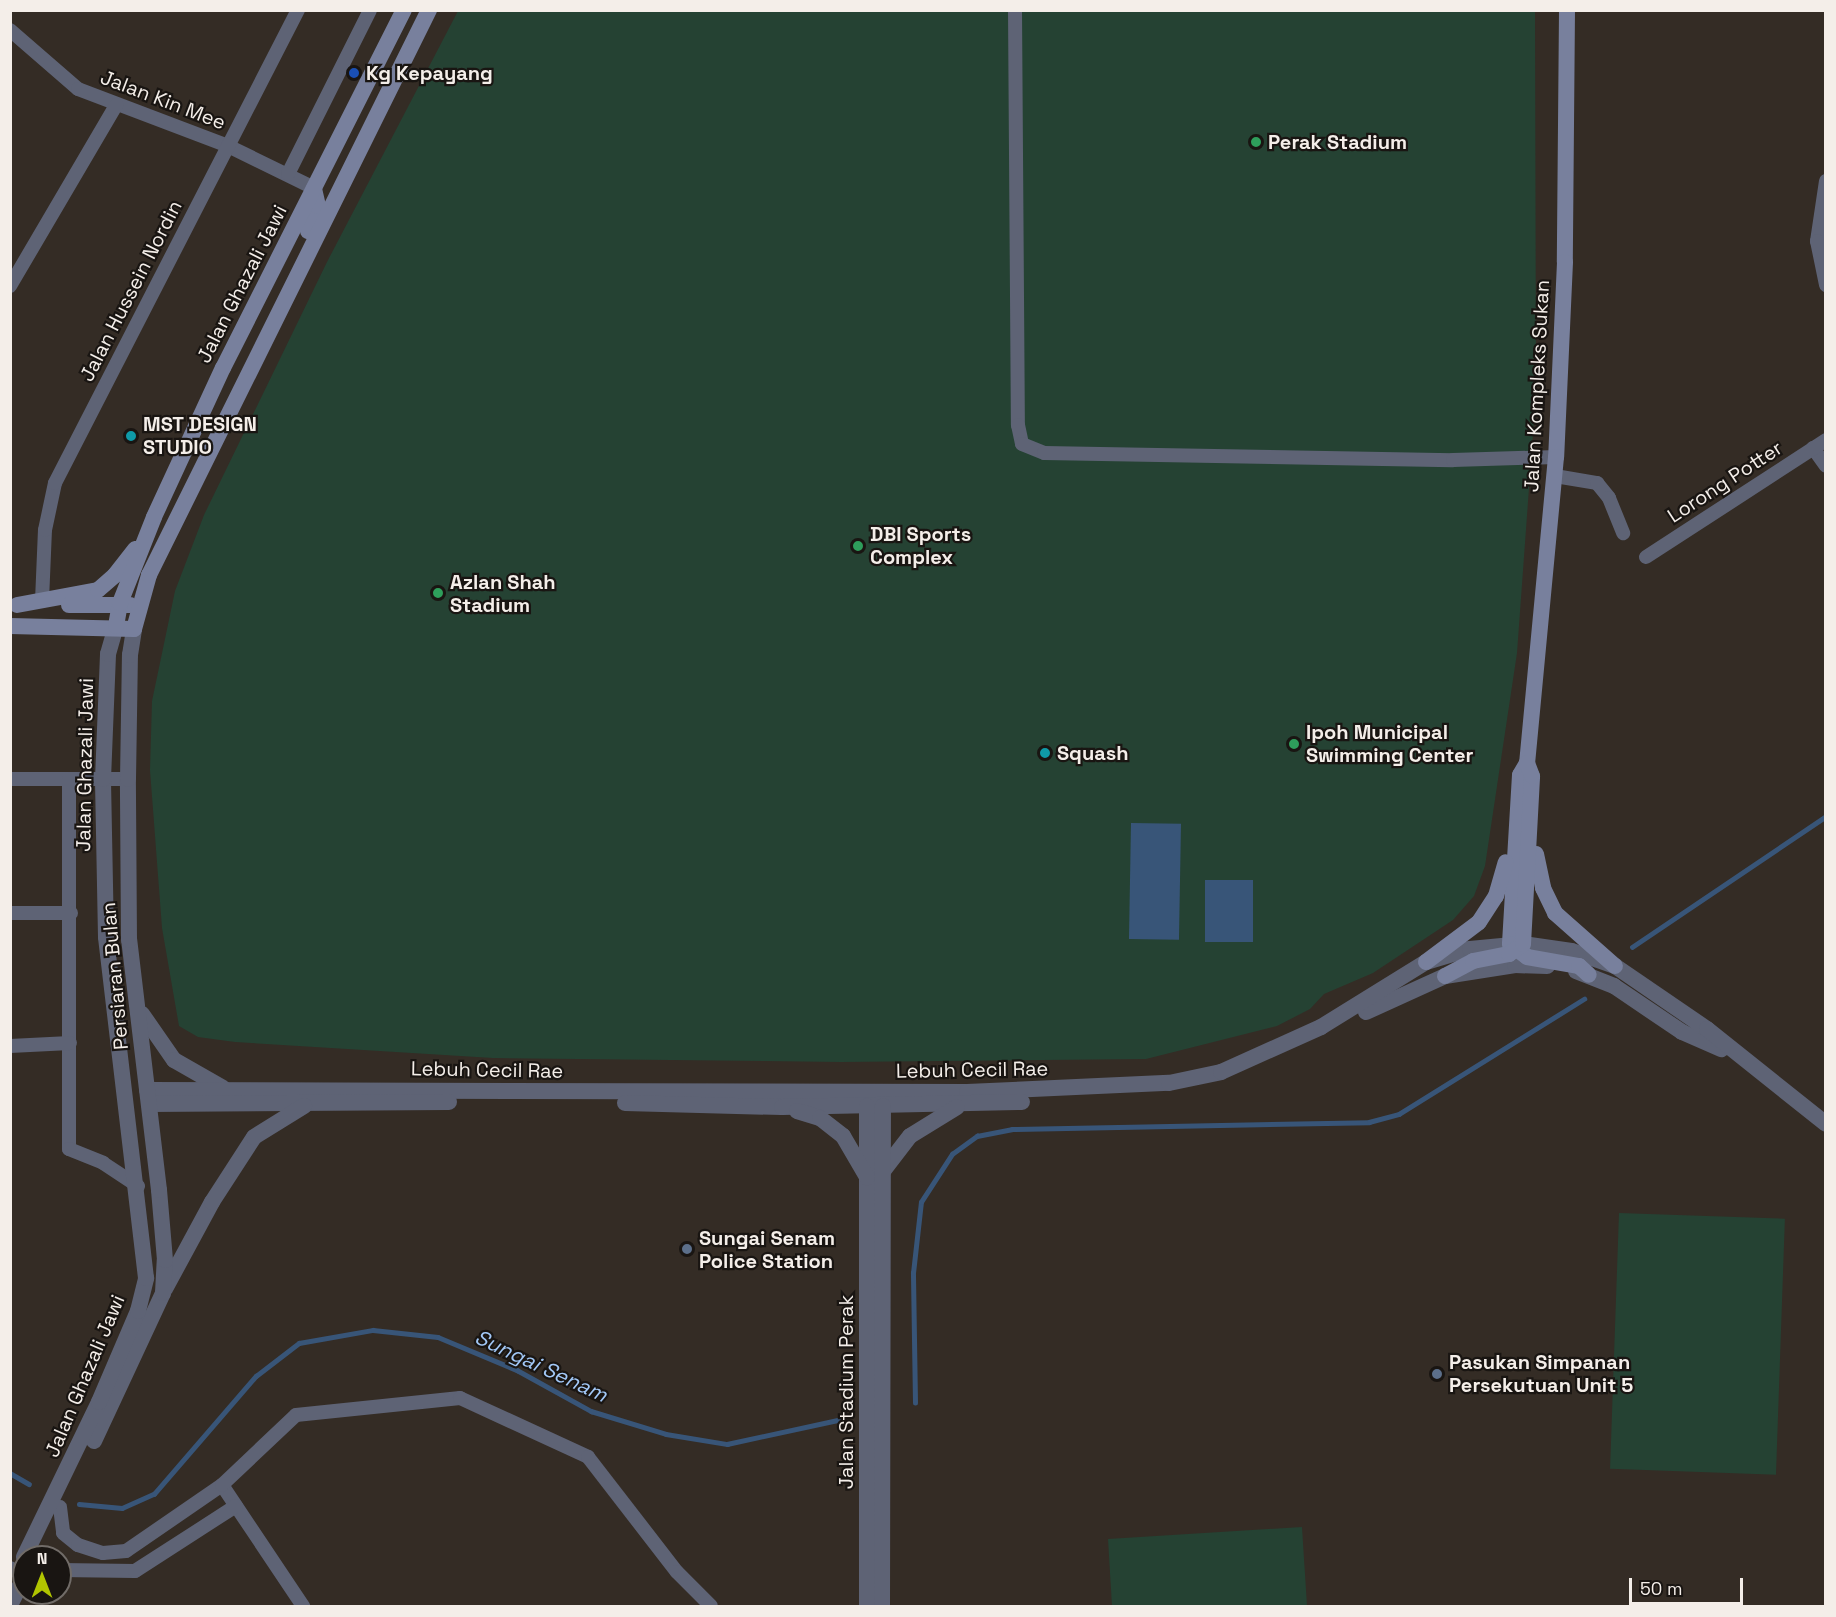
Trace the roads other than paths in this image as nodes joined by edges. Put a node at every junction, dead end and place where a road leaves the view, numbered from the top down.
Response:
1 (370, 10) edge
2 (404, 10) edge
3 (429, 10) edge
4 (1015, 10) edge
5 (1567, 10) edge
6 (295, 12) edge
7 (10, 30) edge
8 (116, 105) junction
9 (362, 144) junction
10 (228, 146) junction
11 (288, 174) junction
12 (1826, 181) edge
13 (314, 188) junction
14 (305, 262) junction
15 (1826, 285) edge
16 (10, 286) edge
17 (272, 328) junction
18 (223, 368) junction
19 (1826, 440) edge
20 (1813, 448) junction
21 (1556, 457) junction
22 (1826, 466) edge
23 (1555, 476) junction
24 (154, 517) junction
25 (1623, 533) dead end
26 (1646, 557) dead end
27 (42, 601) junction
28 (120, 603) junction
29 (14, 605) edge
30 (139, 607) junction
31 (10, 626) edge
32 (116, 626) junction
33 (134, 629) junction
34 (10, 779) edge
35 (69, 779) junction
36 (103, 779) junction
37 (128, 779) junction
38 (1522, 836) junction
39 (10, 913) edge
40 (71, 913) junction
41 (1517, 946) junction
42 (1426, 962) junction
43 (1616, 966) junction
44 (1589, 975) junction
45 (1445, 976) junction
46 (138, 1005) junction
47 (117, 1017) junction
48 (70, 1042) junction
49 (10, 1046) edge
50 (1733, 1054) junction
51 (224, 1088) junction
52 (147, 1098) junction
53 (965, 1098) junction
54 (786, 1099) junction
55 (308, 1104) junction
56 (875, 1105) junction
57 (1826, 1124) edge
58 (875, 1174) junction
59 (138, 1186) junction
60 (145, 1280) junction
61 (163, 1293) junction
62 (222, 1485) junction
63 (236, 1506) junction
64 (60, 1507) junction
65 (31, 1545) edge
66 (41, 1545) edge
67 (72, 1570) edge
68 (874, 1605) edge
69 (303, 1606) edge
70 (711, 1606) edge

1 - 11 street
2 - 13 main road, Jalan Ghazali Jawi
3 - 9 main road
4 - 21 street
5 - 21 main road, Jalan Kompleks Sukan
6 - 10 street, Jalan Hussein Nordin
7 - 8 street, Jalan Kin Mee
8 - 10 street, Jalan Kin Mee
8 - 16 street
9 - 13 main road
9 - 14 main road
10 - 11 street, Jalan Kin Mee
10 - 27 street, Jalan Hussein Nordin
11 - 13 street, Jalan Kin Mee
12 - 15 street
13 - 14 main road
13 - 18 main road, Jalan Ghazali Jawi
14 - 17 main road
17 - 18 main road
17 - 30 main road
18 - 24 main road, Jalan Ghazali Jawi
19 - 20 street, Lorong Potter
20 - 22 street
20 - 26 street, Lorong Potter
21 - 23 main road, Jalan Kompleks Sukan
23 - 25 street
23 - 38 main road, Jalan Kompleks Sukan
24 - 27 main road
24 - 28 main road, Jalan Ghazali Jawi
27 - 29 main road
28 - 29 main road
28 - 30 main road
28 - 32 main road, Jalan Ghazali Jawi
30 - 33 main road
31 - 32 main road
32 - 33 main road
32 - 36 street, Jalan Ghazali Jawi
33 - 37 street, Persiaran Bulan
34 - 35 street
35 - 36 street
35 - 40 street
36 - 37 street
36 - 47 street, Jalan Ghazali Jawi
37 - 46 street, Persiaran Bulan
38 - 41 main road, Jalan Kompleks Sukan
38 - 42 main road
38 - 43 main road
39 - 40 street
40 - 48 street
41 - 42 street, Lebuh Cecil Rae
41 - 43 street, Lebuh Cecil Rae
41 - 44 main road
41 - 45 main road
42 - 53 street, Lebuh Cecil Rae
43 - 50 street, Lebuh Cecil Rae
44 - 45 street, Lebuh Cecil Rae
44 - 50 street, Lebuh Cecil Rae
45 - 53 street, Lebuh Cecil Rae
46 - 51 street
46 - 52 street, Persiaran Bulan
47 - 52 street
47 - 59 street, Jalan Ghazali Jawi
48 - 49 street
48 - 59 street
50 - 57 street, Lebuh Cecil Rae
51 - 52 street, Lebuh Cecil Rae
51 - 54 street, Lebuh Cecil Rae
52 - 55 street, Lebuh Cecil Rae
52 - 60 street
52 - 61 street, Jalan Ghazali Jawi
53 - 54 street, Lebuh Cecil Rae
53 - 56 street, Lebuh Cecil Rae
53 - 58 street
54 - 55 street, Lebuh Cecil Rae
54 - 56 street, Lebuh Cecil Rae
54 - 58 street
55 - 61 street
56 - 58 street, Jalan Stadium Perak
58 - 68 street, Jalan Stadium Perak
59 - 60 street, Jalan Ghazali Jawi
60 - 65 street, Jalan Ghazali Jawi
61 - 64 street, Jalan Ghazali Jawi
62 - 63 street
62 - 64 street
62 - 70 street
63 - 67 street
63 - 69 street
64 - 66 street, Jalan Ghazali Jawi

